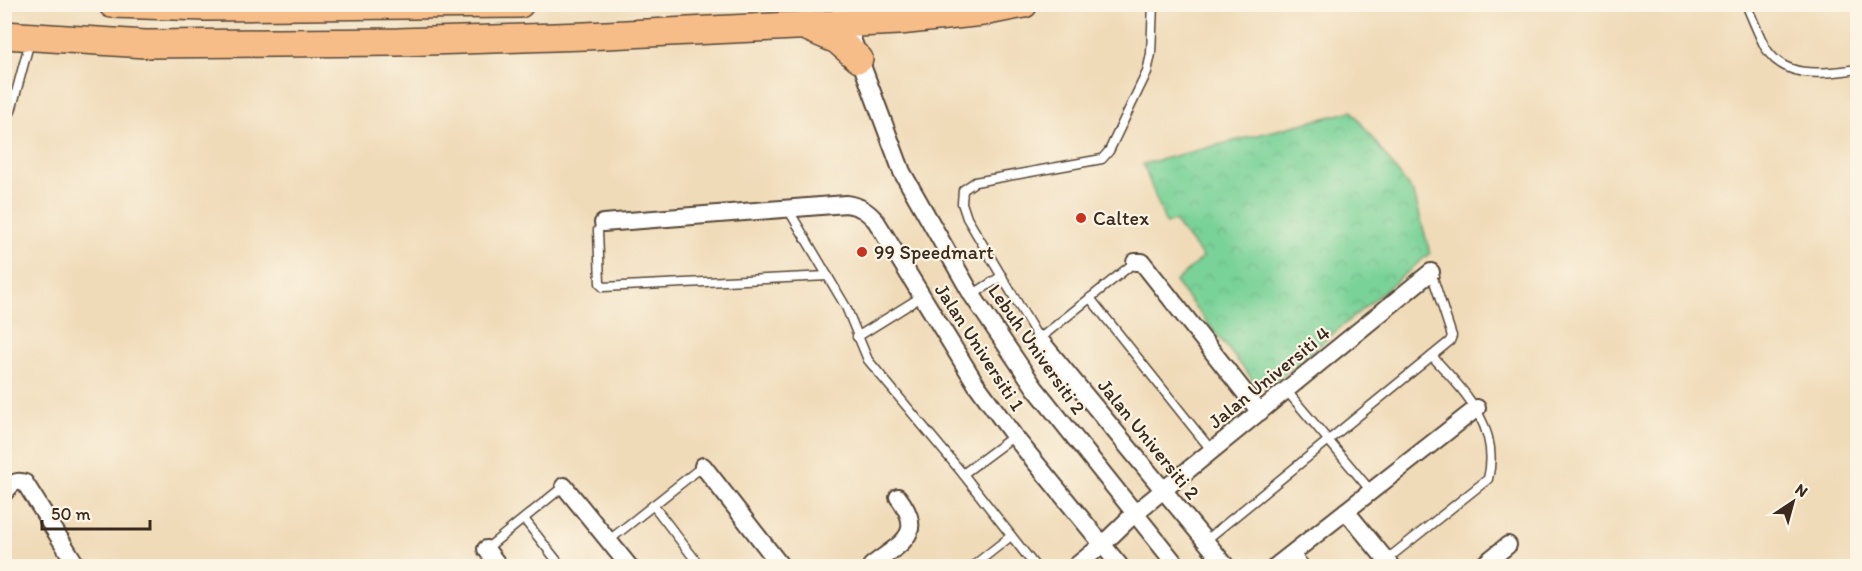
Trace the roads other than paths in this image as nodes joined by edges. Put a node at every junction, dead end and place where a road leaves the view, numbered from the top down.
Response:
1 (520, 4) edge
2 (1024, 4) edge
3 (1153, 4) edge
4 (1746, 4) edge
5 (203, 6) edge
6 (118, 7) edge
7 (842, 14) edge
8 (899, 21) junction
9 (803, 26) junction
10 (4, 35) edge
11 (31, 38) junction
12 (82, 39) junction
13 (145, 44) junction
14 (861, 63) junction
15 (1857, 69) edge
16 (4, 122) edge
17 (788, 209) junction
18 (603, 223) joint
19 (1135, 262) joint
20 (1431, 272) joint
21 (828, 276) junction
22 (1002, 276) junction
23 (972, 295) junction
24 (921, 297) junction
25 (1090, 298) junction
26 (857, 337) junction
27 (1039, 339) junction
28 (1432, 356) junction
29 (1286, 390) junction
30 (1477, 408) junction
31 (1260, 412) junction
32 (1014, 436) junction
33 (1328, 440) junction
34 (1212, 451) junction
35 (703, 466) joint
36 (963, 474) junction
37 (564, 486) joint
38 (1163, 490) junction
39 (1371, 491) junction
40 (4, 493) edge
41 (898, 496) dead end
42 (653, 506) junction
43 (1346, 511) junction
44 (1134, 514) junction
45 (524, 519) junction
46 (1011, 536) junction
47 (608, 541) junction
48 (1205, 541) junction
49 (1102, 545) junction
50 (1508, 545) dead end
51 (486, 549) joint
52 (1294, 552) junction
53 (1389, 563) edge
54 (77, 567) edge
55 (499, 567) edge
56 (561, 567) edge
57 (629, 567) edge
58 (700, 567) edge
59 (781, 567) edge
60 (871, 567) edge
61 (974, 567) edge
62 (1035, 567) edge
63 (1076, 567) edge
64 (1120, 567) edge
65 (1177, 567) edge
66 (1226, 567) edge
67 (1276, 567) edge
68 (1306, 567) edge
69 (1482, 567) edge

1 - 5 main road
2 - 8 main road
3 - 22 lane
4 - 15 lane
5 - 6 main road
6 - 12 main road
6 - 13 main road
7 - 8 main road
7 - 9 main road
7 - 14 street, Lebuh Universiti 2
8 - 14 main road
9 - 13 main road
9 - 14 main road
10 - 11 main road
11 - 12 main road
11 - 16 lane
12 - 13 main road
14 - 23 street, Lebuh Universiti 2
17 - 18 street, Jalan Universiti 1
17 - 21 lane
17 - 24 street, Jalan Universiti 1
18 - 21 lane
19 - 25 lane
19 - 31 street
20 - 28 lane
20 - 29 street, Jalan Universiti 4
21 - 26 lane
22 - 23 lane
22 - 27 lane
23 - 44 street, Lebuh Universiti 2
24 - 26 lane
24 - 32 street, Jalan Universiti 1
25 - 27 lane
25 - 34 lane
26 - 36 lane
27 - 38 street, Jalan Universiti 2
28 - 30 lane
28 - 33 lane
29 - 31 street, Jalan Universiti 4
29 - 33 lane
30 - 39 street
30 - 53 lane
31 - 34 street, Jalan Universiti 4
32 - 36 lane
32 - 49 street, Jalan Universiti 1
33 - 39 lane
33 - 48 lane
34 - 38 street, Jalan Universiti 4
35 - 42 lane
35 - 59 street
36 - 46 lane
37 - 45 lane
37 - 47 street
38 - 44 street, Jalan Universiti 4
38 - 48 street, Jalan Universiti 2
39 - 43 street
40 - 54 street
41 - 60 street
42 - 47 lane
42 - 58 lane
43 - 52 street
43 - 53 street
44 - 49 street, Jalan Universiti 4
44 - 65 street, Lebuh Universiti 2
45 - 51 lane
45 - 56 lane
46 - 61 lane
46 - 62 lane
47 - 57 street
48 - 66 street, Jalan Universiti 2
49 - 63 street, Jalan Universiti 4
49 - 64 street, Jalan Universiti 1
50 - 69 street
51 - 55 street
52 - 67 street
52 - 68 lane

